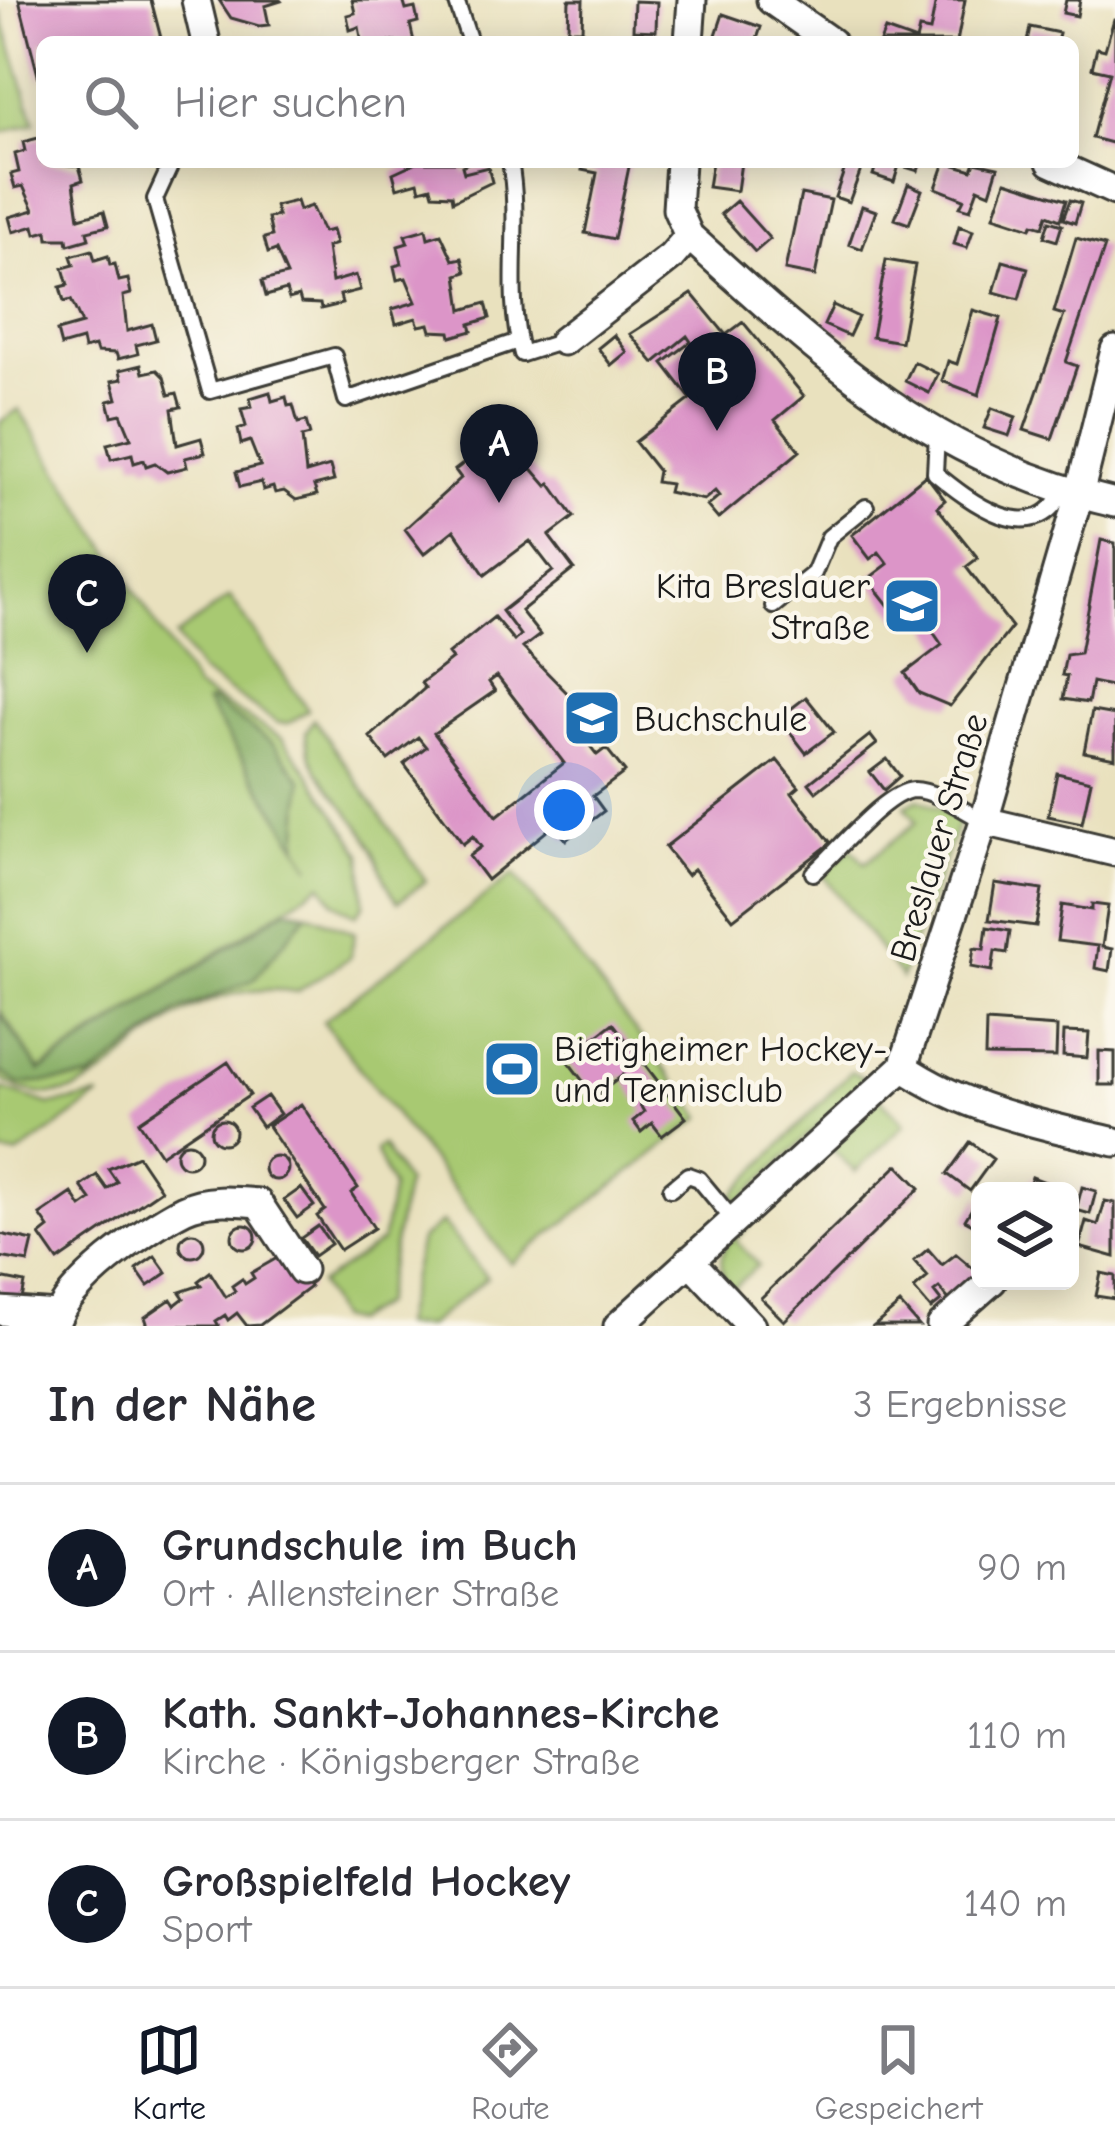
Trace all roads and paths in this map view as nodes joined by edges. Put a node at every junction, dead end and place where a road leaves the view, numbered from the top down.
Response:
1 (456, 0) edge
2 (692, 0) edge
3 (771, 0) edge
4 (468, 36) edge
5 (689, 36) edge
6 (822, 36) edge
7 (169, 168) edge
8 (511, 168) edge
9 (679, 168) edge
10 (1065, 168) edge
11 (1115, 190) edge
12 (688, 236) junction
13 (518, 341) junction
14 (563, 341) joint
15 (1115, 350) edge
16 (938, 432) junction
17 (1071, 493) junction
18 (1115, 503) edge
19 (866, 507) dead end
20 (772, 606) dead end
21 (984, 821) junction
22 (1115, 852) edge
23 (813, 873) dead end
24 (903, 1066) junction
25 (1115, 1142) edge
26 (671, 1189) dead end
27 (734, 1221) junction
28 (689, 1260) junction
29 (302, 1270) dead end
30 (982, 1290) edge
31 (0, 1311) edge
32 (56, 1320) edge
33 (618, 1326) edge
34 (751, 1326) edge
35 (941, 1326) edge

1 - 4 lane
2 - 5 street
3 - 6 street
7 - 13 lane
8 - 13 lane
9 - 12 street
10 - 11 street
12 - 14 street
12 - 16 street
13 - 14 lane
15 - 17 street, Breslauer Straße
16 - 17 street
16 - 17 lane
17 - 18 street
17 - 21 street, Breslauer Straße
19 - 20 lane
21 - 22 street
21 - 23 lane
21 - 24 street, Breslauer Straße
24 - 25 street
24 - 27 street, Breslauer Straße
26 - 27 lane
27 - 28 street, Breslauer Straße
28 - 33 street, Breslauer Straße
28 - 34 street
29 - 32 street
30 - 35 street
31 - 32 street

